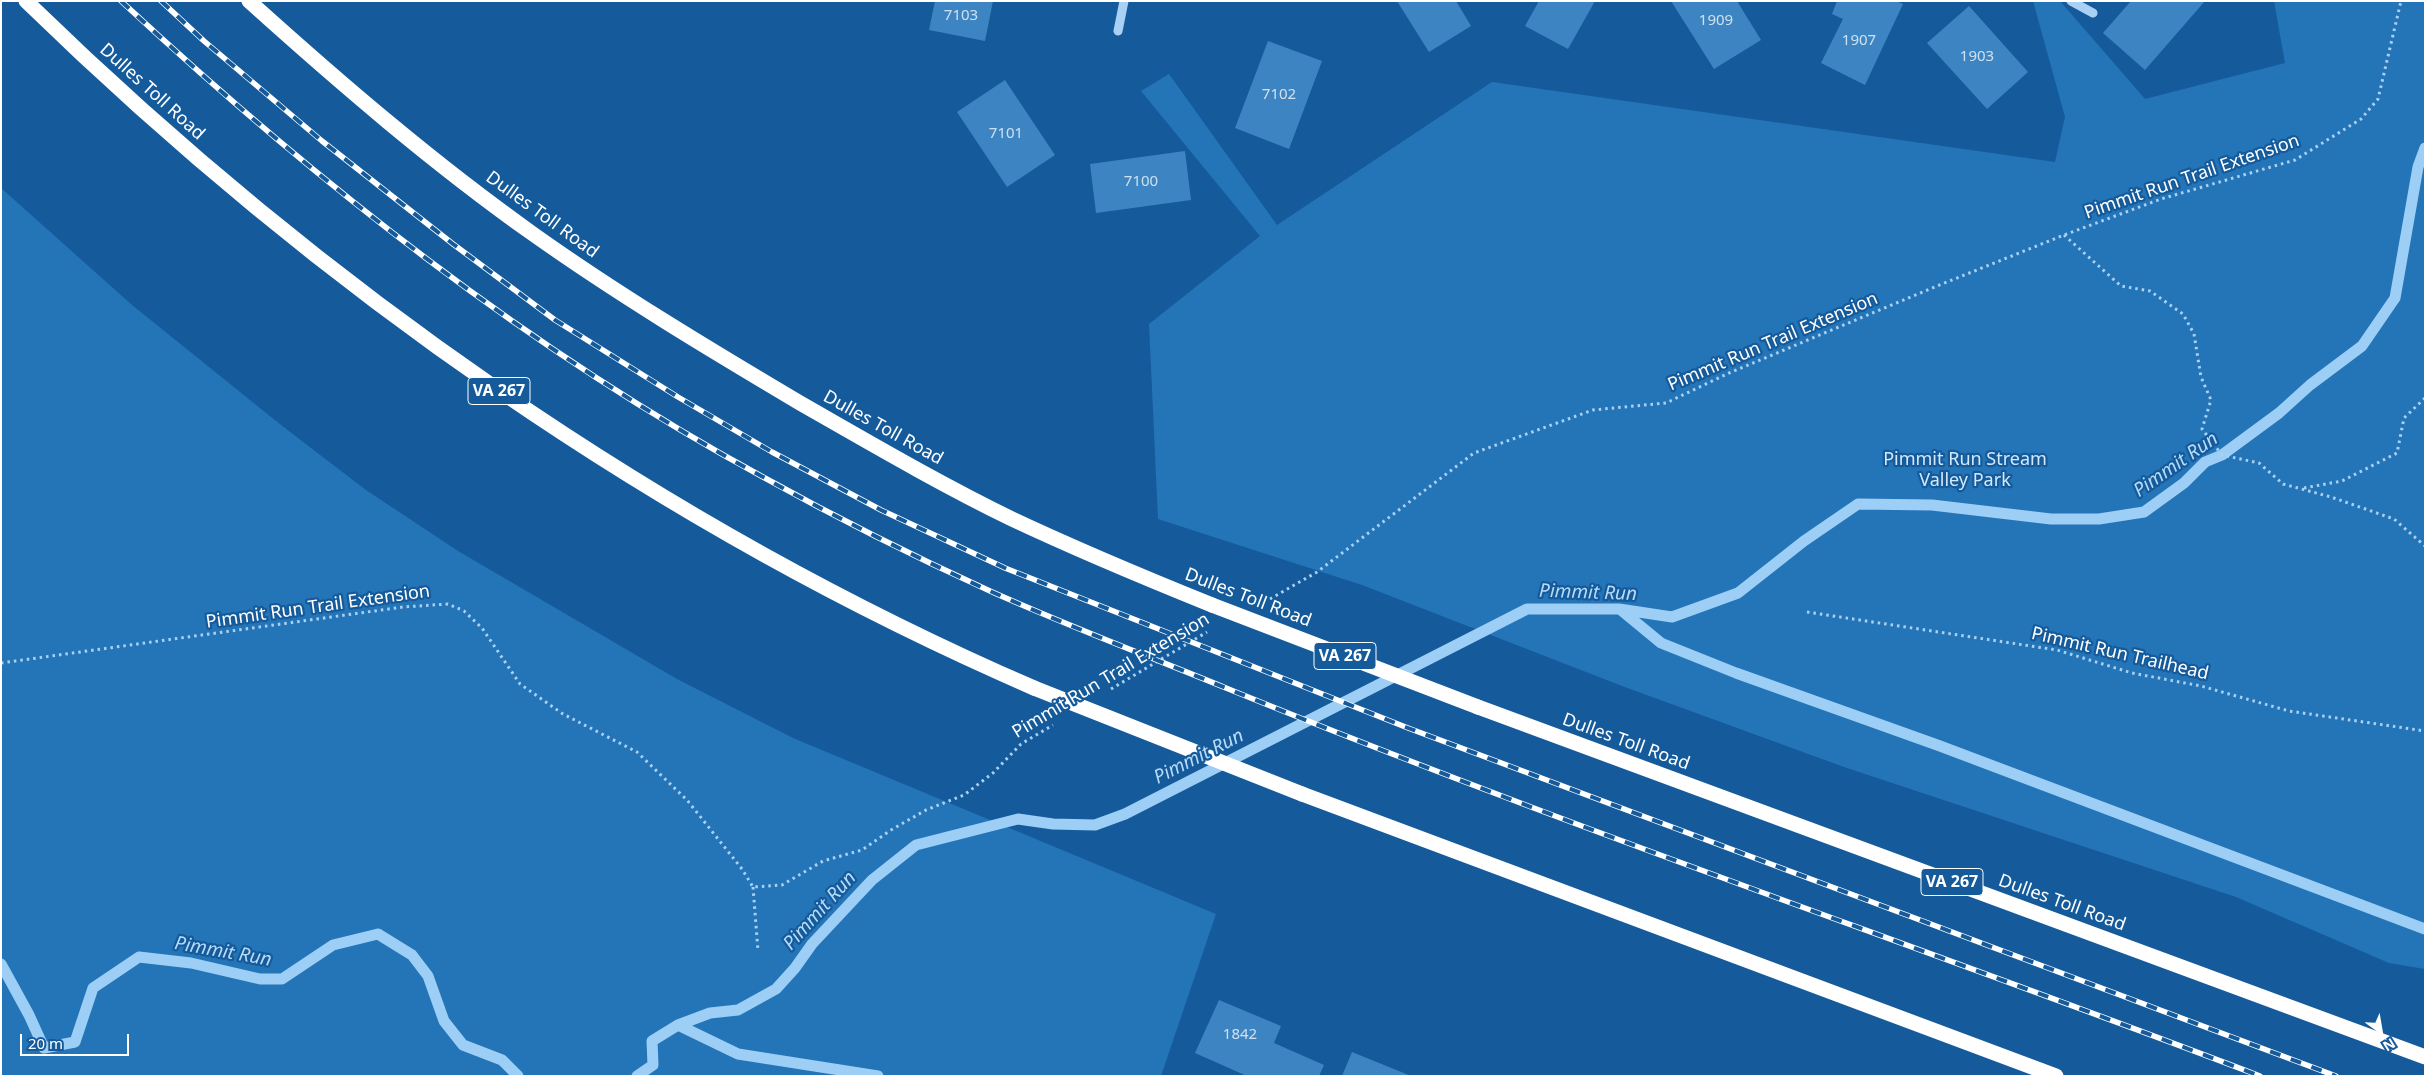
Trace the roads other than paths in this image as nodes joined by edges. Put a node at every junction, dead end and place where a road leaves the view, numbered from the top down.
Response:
1 (26, 1) edge
2 (249, 1) edge
3 (1124, 1) edge
4 (2071, 1) edge
5 (2093, 13) dead end
6 (1118, 31) dead end
7 (2425, 1057) edge
8 (2056, 1076) edge

1 - 8 highway, Dulles Toll Road / VA 267, bridge
2 - 7 highway, Dulles Toll Road / VA 267, bridge
3 - 6 street
4 - 5 street

